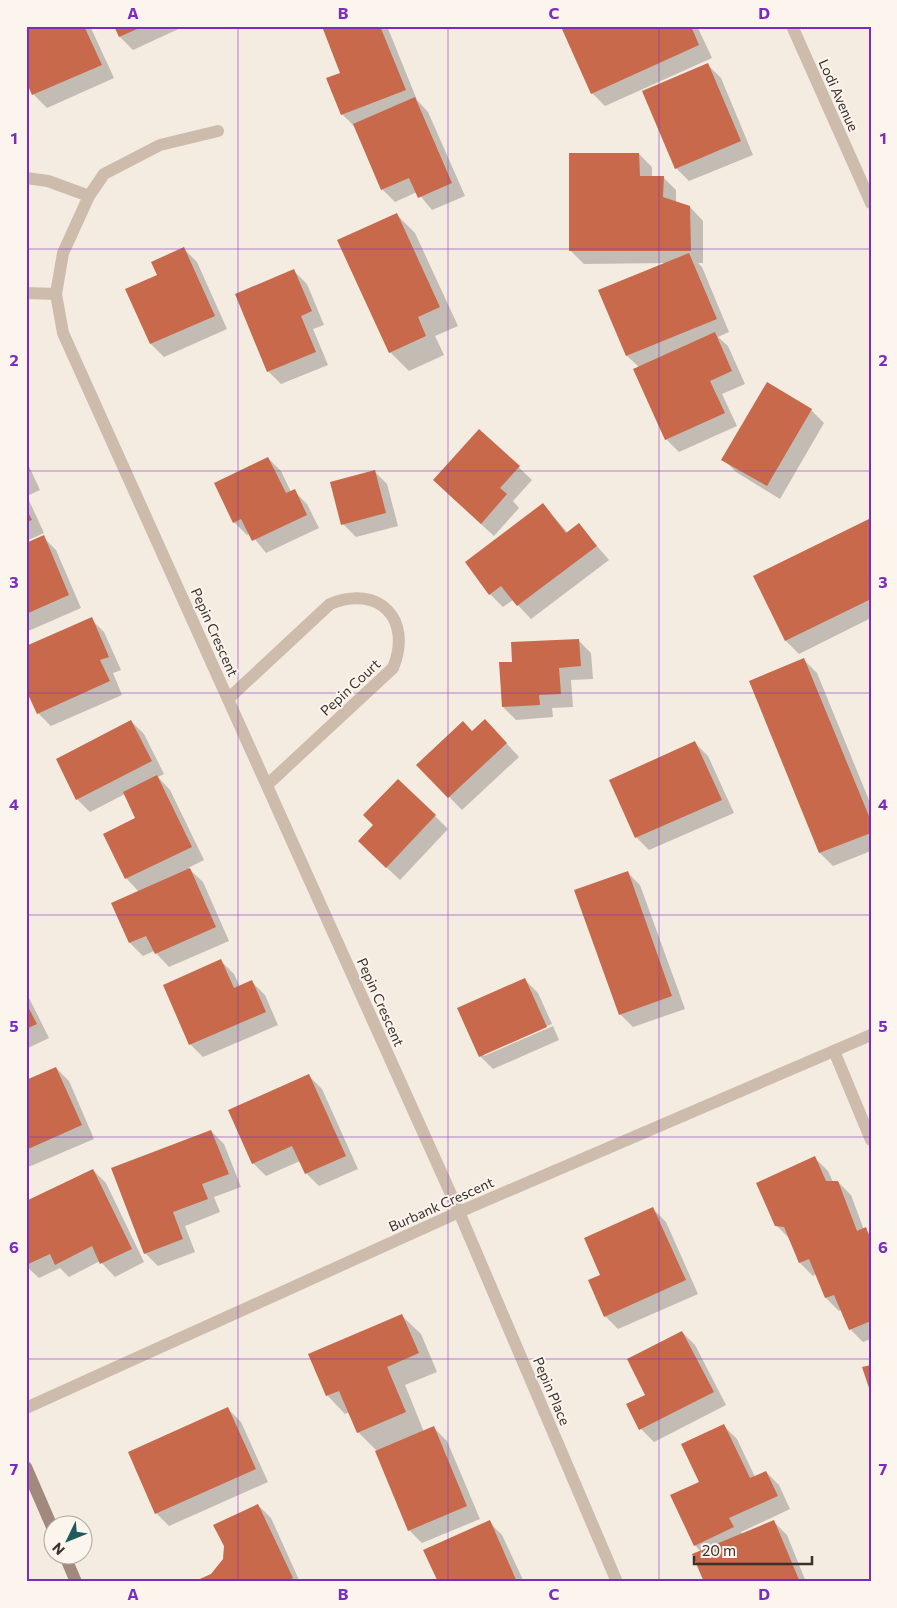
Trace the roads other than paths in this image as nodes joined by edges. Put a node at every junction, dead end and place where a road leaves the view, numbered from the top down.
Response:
1 (792, 26) edge
2 (218, 131) dead end
3 (26, 178) edge
4 (89, 196) junction
5 (871, 203) edge
6 (26, 293) edge
7 (56, 294) junction
8 (228, 699) junction
9 (267, 785) junction
10 (871, 1035) edge
11 (834, 1051) junction
12 (871, 1140) edge
13 (459, 1212) junction
14 (26, 1408) edge
15 (26, 1467) edge
16 (47, 1516) edge
17 (69, 1566) edge
18 (76, 1582) edge
19 (618, 1582) edge

1 - 5 street, Lodi Avenue
2 - 4 street, Pepin Crescent
3 - 4 street
4 - 7 street, Pepin Crescent
6 - 7 street
7 - 8 street, Pepin Crescent
8 - 9 street, Pepin Crescent
8 - 9 street, Pepin Court
9 - 13 street, Pepin Crescent
10 - 11 street, Burbank Crescent
11 - 12 street
11 - 13 street, Burbank Crescent
13 - 14 street, Burbank Crescent
13 - 19 street, Pepin Place
15 - 16 main road
17 - 18 main road

